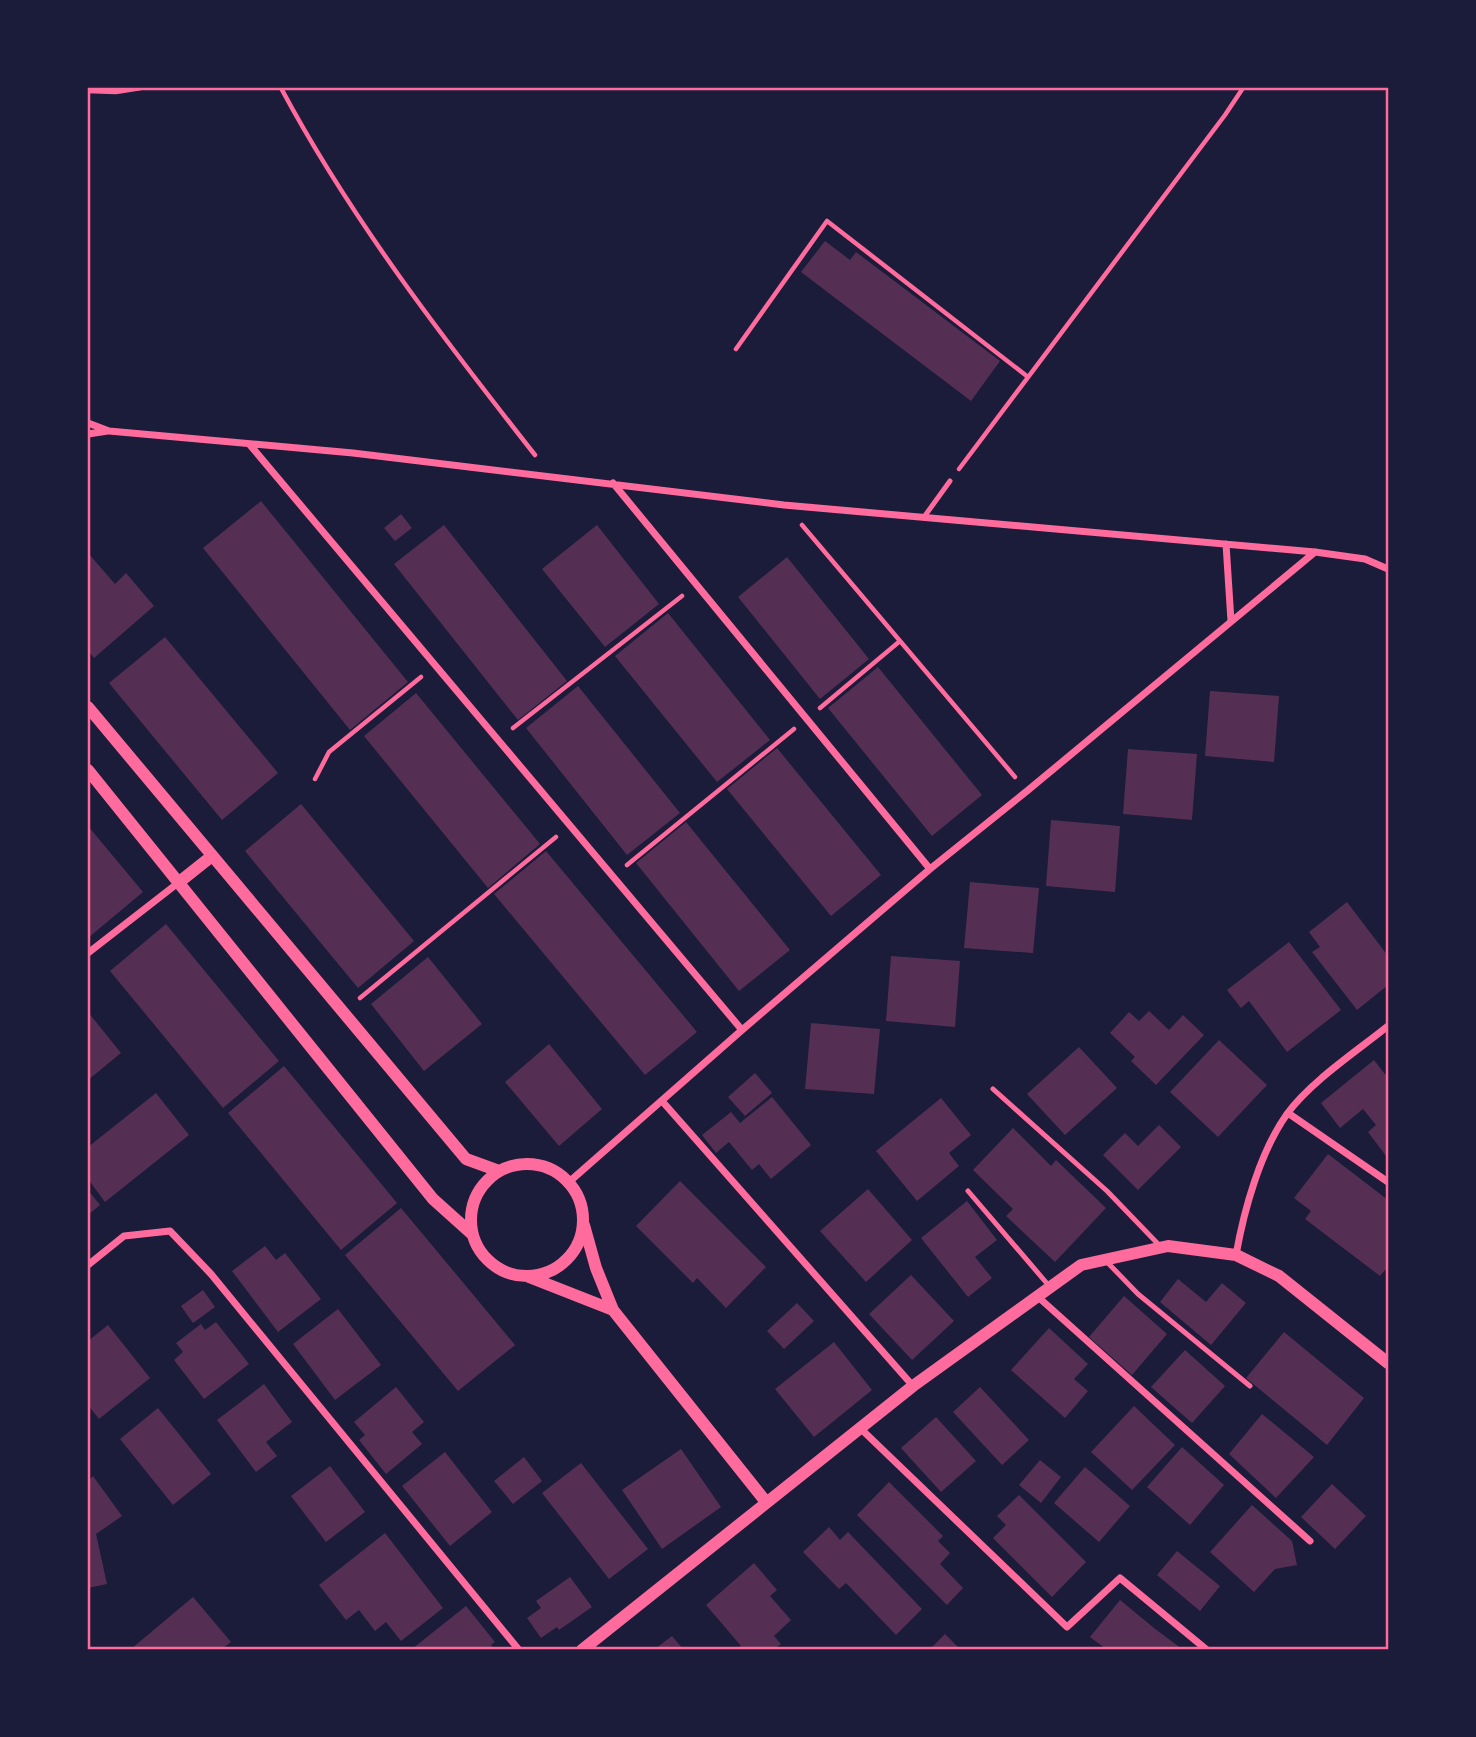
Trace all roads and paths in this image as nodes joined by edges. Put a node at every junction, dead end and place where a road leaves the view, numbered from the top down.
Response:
1 (141, 88) edge
2 (281, 88) edge
3 (1243, 88) edge
4 (88, 91) edge
5 (736, 349) dead end
6 (1028, 377) junction
7 (88, 423) edge
8 (109, 430) junction
9 (88, 434) edge
10 (250, 445) junction
11 (551, 476) junction
12 (950, 481) joint
13 (613, 484) junction
14 (784, 505) junction
15 (924, 517) junction
16 (1226, 544) junction
17 (1315, 552) junction
18 (1388, 569) edge
19 (696, 585) junction
20 (1231, 621) junction
21 (900, 641) junction
22 (436, 666) junction
23 (88, 707) edge
24 (806, 719) junction
25 (498, 740) junction
26 (88, 770) edge
27 (315, 779) dead end
28 (1027, 791) junction
29 (570, 825) junction
30 (212, 856) junction
31 (930, 869) junction
32 (613, 877) junction
33 (178, 883) junction
34 (88, 953) edge
35 (344, 1012) junction
36 (1388, 1026) edge
37 (742, 1030) junction
38 (993, 1089) dead end
39 (662, 1101) junction
40 (1288, 1113) junction
41 (499, 1171) junction
42 (569, 1182) junction
43 (1388, 1182) edge
44 (968, 1191) dead end
45 (583, 1221) junction
46 (472, 1234) junction
47 (1162, 1248) junction
48 (1236, 1255) junction
49 (1105, 1259) junction
50 (88, 1265) edge
51 (527, 1276) junction
52 (1050, 1287) junction
53 (1037, 1296) junction
54 (613, 1310) junction
55 (1388, 1363) edge
56 (913, 1386) junction
57 (1250, 1386) dead end
58 (860, 1428) junction
59 (766, 1502) junction
60 (1310, 1541) dead end
61 (519, 1650) edge
62 (582, 1650) edge
63 (1207, 1650) edge

1 - 4 path
2 - 11 path
3 - 6 path
5 - 6 path
6 - 12 path
7 - 8 street
8 - 9 street
8 - 10 street
10 - 11 street
10 - 22 street
11 - 13 street
12 - 15 lane
13 - 14 street
13 - 19 street
14 - 15 street
14 - 21 path
15 - 16 street
16 - 17 street
16 - 20 street
17 - 18 street
17 - 20 street
19 - 24 street
19 - 25 path
20 - 28 street
21 - 24 path
21 - 28 path
22 - 25 street
22 - 27 path
23 - 30 street
24 - 31 street
24 - 32 path
25 - 29 street
26 - 33 street
28 - 31 street
29 - 32 street
29 - 35 path
30 - 33 street
30 - 35 street
31 - 37 street
32 - 37 street
33 - 34 street
33 - 46 street
35 - 41 street
36 - 40 street
37 - 39 street
38 - 47 lane
39 - 42 street
39 - 56 street
40 - 43 street
40 - 48 street
41 - 42 street
41 - 46 street
42 - 45 street
44 - 52 lane
45 - 51 street
45 - 54 street
46 - 51 street
47 - 48 street
47 - 49 street
48 - 55 street
49 - 52 street
49 - 57 lane
50 - 61 street
51 - 54 street
52 - 53 street
53 - 56 street
53 - 60 street
54 - 59 street
56 - 58 street
58 - 59 street
58 - 63 street
59 - 62 street

